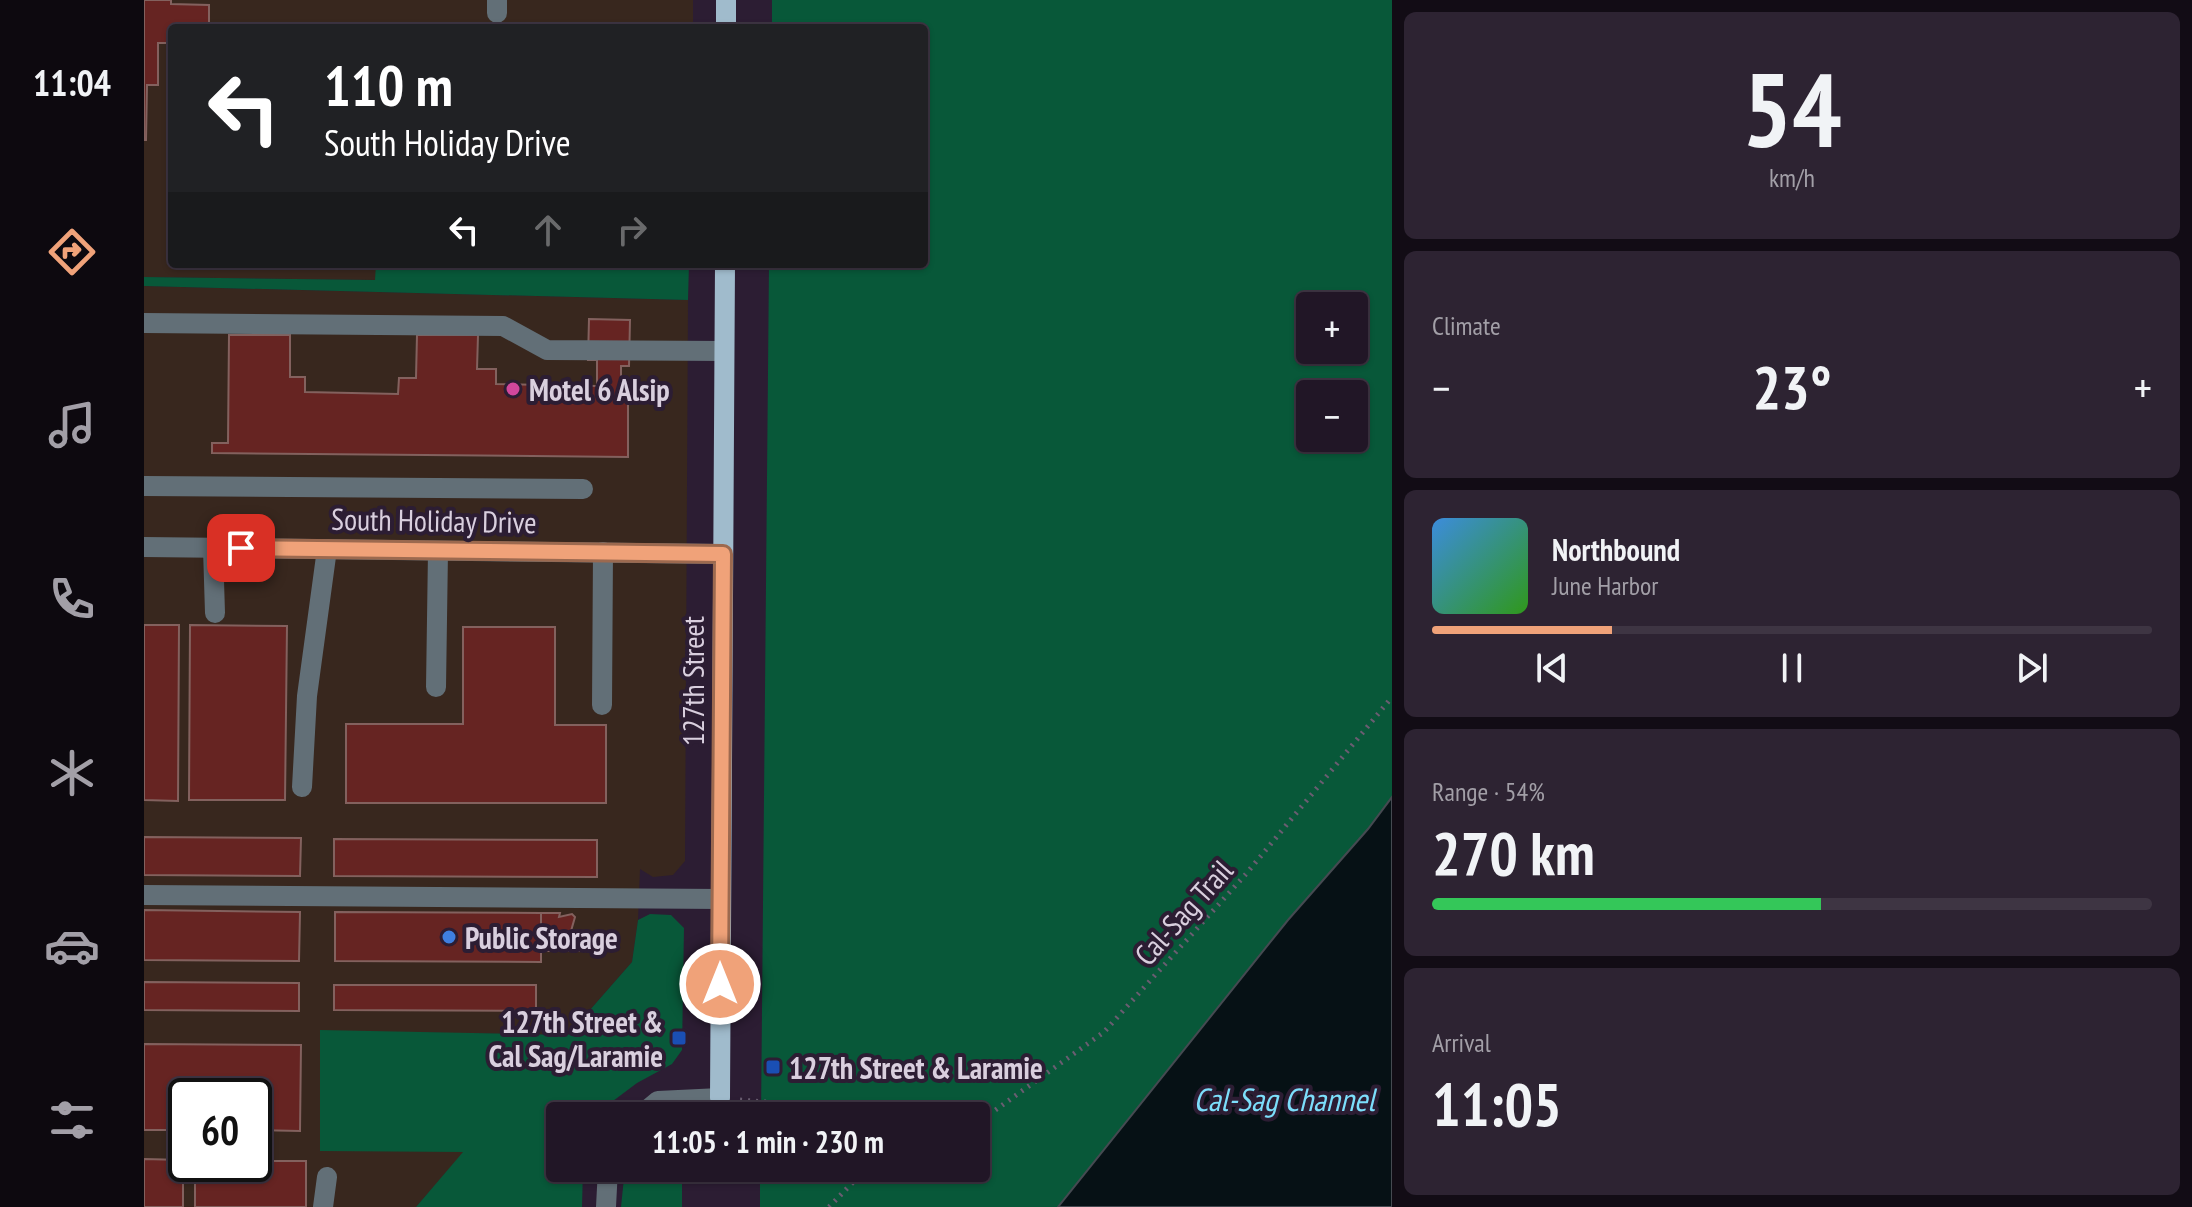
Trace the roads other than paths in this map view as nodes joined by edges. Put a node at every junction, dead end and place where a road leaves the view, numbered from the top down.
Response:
1 (725, 268) edge
2 (144, 323) edge
3 (724, 351) junction
4 (144, 486) edge
5 (583, 489) dead end
6 (144, 547) edge
7 (213, 548) junction
8 (327, 549) junction
9 (438, 551) junction
10 (603, 552) junction
11 (723, 554) junction
12 (215, 613) dead end
13 (436, 687) dead end
14 (602, 705) dead end
15 (302, 787) dead end
16 (144, 895) edge
17 (721, 899) junction
18 (720, 1098) joint
19 (657, 1102) edge
20 (327, 1177) dead end
21 (607, 1182) edge
22 (323, 1207) edge
23 (606, 1207) edge

1 - 3 main road, 127th Street
2 - 3 street
3 - 11 main road, 127th Street
4 - 5 street
6 - 7 street, South Holiday Drive
7 - 8 street, South Holiday Drive
7 - 12 street
8 - 9 street, South Holiday Drive
8 - 15 street
9 - 10 street, South Holiday Drive
9 - 13 street
10 - 11 street, South Holiday Drive
10 - 14 street
11 - 17 main road, 127th Street
16 - 17 street
17 - 18 main road, 127th Street
18 - 19 street
20 - 22 street
21 - 23 street

